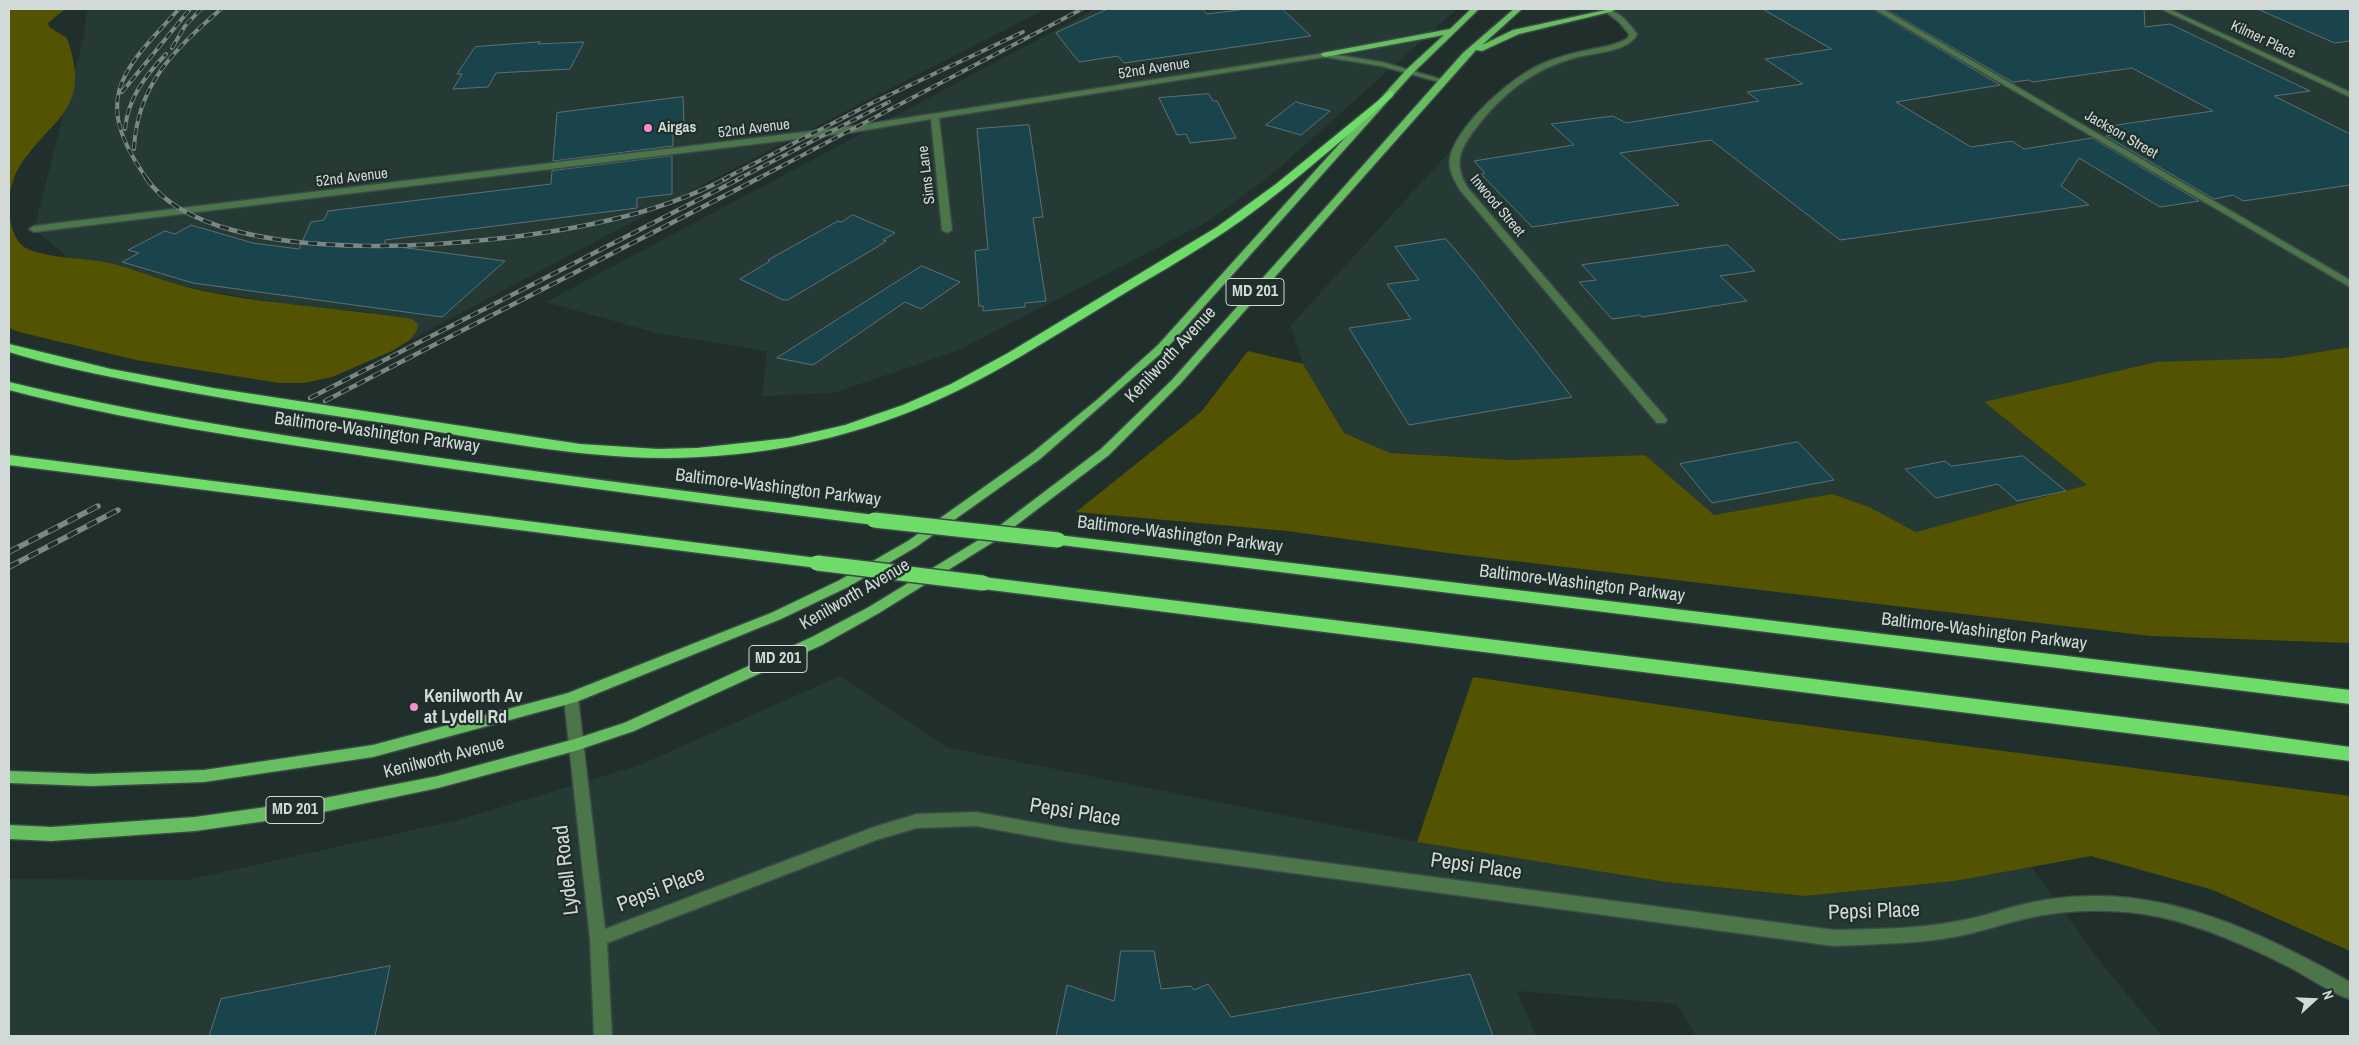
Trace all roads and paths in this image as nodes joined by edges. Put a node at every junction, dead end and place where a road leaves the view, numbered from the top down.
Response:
1 (1475, 9) edge
2 (1518, 9) edge
3 (1623, 9) edge
4 (1878, 9) edge
5 (2164, 9) edge
6 (1608, 10) edge
7 (1451, 30) junction
8 (1325, 54) junction
9 (1466, 55) junction
10 (1410, 71) junction
11 (1442, 81) junction
12 (1390, 94) junction
13 (2350, 96) edge
14 (934, 117) junction
15 (34, 229) dead end
16 (948, 230) dead end
17 (2350, 284) edge
18 (9, 348) edge
19 (9, 386) edge
20 (1661, 420) dead end
21 (9, 460) edge
22 (571, 698) junction
23 (2350, 698) edge
24 (575, 745) junction
25 (2350, 754) edge
26 (9, 777) edge
27 (9, 832) edge
28 (598, 939) junction
29 (2350, 991) edge
30 (604, 1036) edge

1 - 7 main road, Kenilworth Avenue / MD 201
2 - 9 main road, Kenilworth Avenue / MD 201
3 - 6 street
4 - 17 street, Jackson Street
5 - 13 street, Kilmer Place
6 - 9 main road
6 - 20 street, Inwood Street
7 - 8 main road
7 - 10 main road, Kenilworth Avenue / MD 201
8 - 10 street, 52nd Avenue
8 - 14 street, 52nd Avenue
9 - 11 main road, Kenilworth Avenue / MD 201
10 - 11 street, 52nd Avenue
10 - 12 main road, Kenilworth Avenue / MD 201
11 - 24 main road, Kenilworth Avenue / MD 201
12 - 18 highway
12 - 22 main road, Kenilworth Avenue / MD 201
14 - 15 street, 52nd Avenue
14 - 16 street, Sims Lane
19 - 23 highway, Baltimore-Washington Parkway, bridge
21 - 25 highway, bridge
22 - 24 street, Lydell Road
22 - 26 main road, Kenilworth Avenue / MD 201
24 - 27 main road, Kenilworth Avenue / MD 201
24 - 28 street, Lydell Road
28 - 29 street, Pepsi Place
28 - 30 street, Lydell Road

